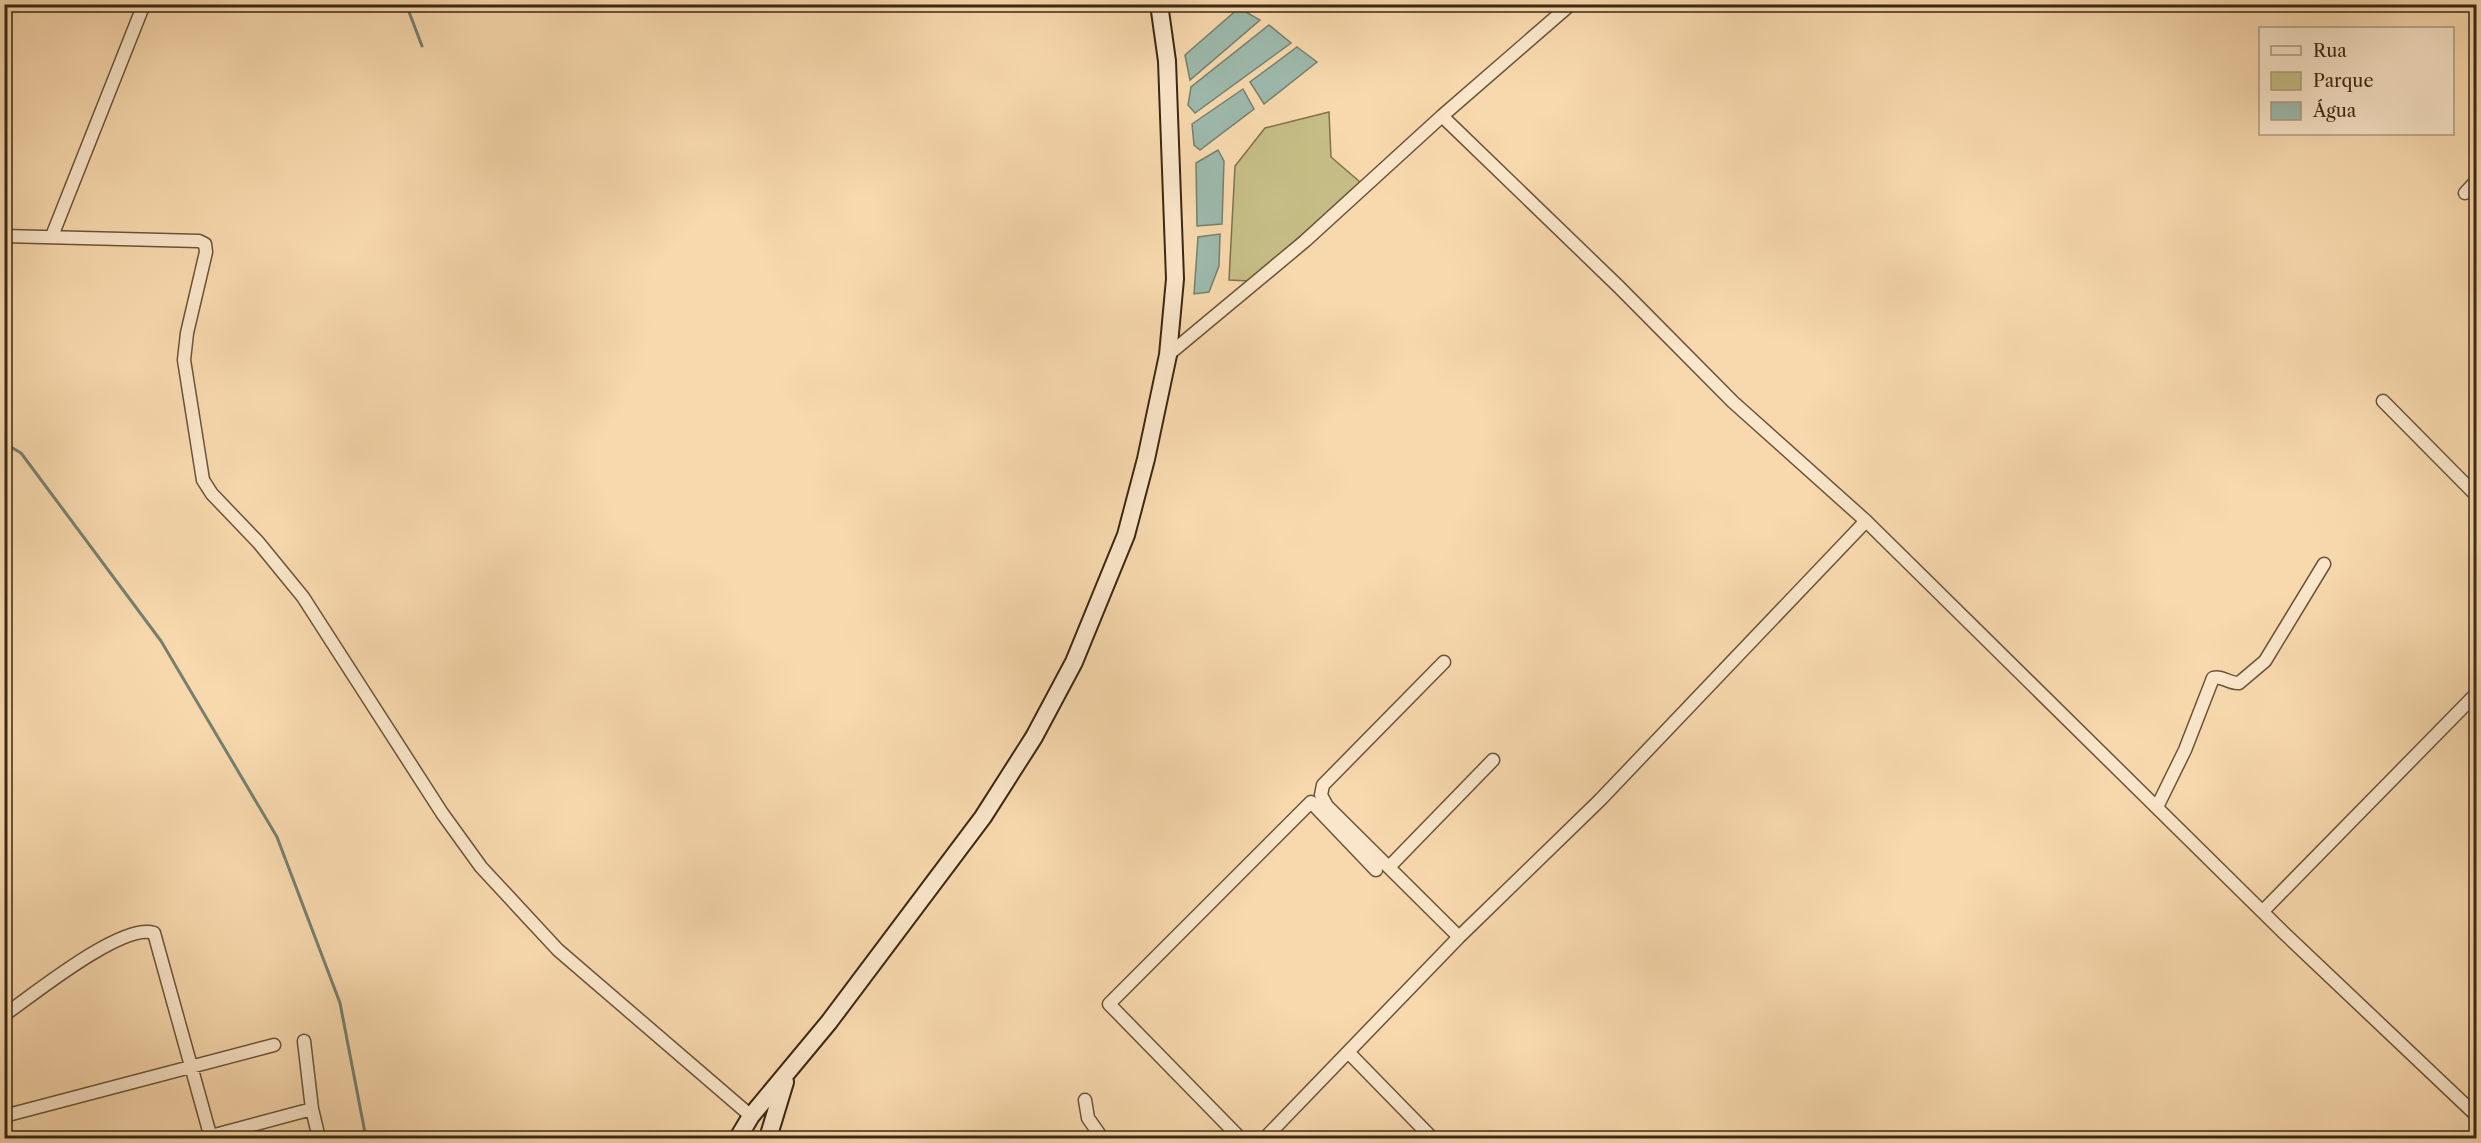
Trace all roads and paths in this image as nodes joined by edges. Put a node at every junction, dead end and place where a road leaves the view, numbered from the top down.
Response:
1 (144, 4) edge
2 (1159, 4) edge
3 (1570, 4) edge
4 (1442, 116) junction
5 (2476, 181) edge
6 (2465, 193) dead end
7 (4, 236) edge
8 (52, 236) junction
9 (1168, 355) junction
10 (2383, 401) dead end
11 (2476, 495) edge
12 (1866, 521) junction
13 (2324, 564) dead end
14 (1444, 662) dead end
15 (2476, 694) edge
16 (1494, 760) dead end
17 (2157, 807) junction
18 (1382, 868) junction
19 (2262, 911) junction
20 (1459, 936) junction
21 (4, 1016) edge
22 (304, 1041) dead end
23 (274, 1045) dead end
24 (1348, 1052) junction
25 (192, 1068) junction
26 (789, 1072) junction
27 (1085, 1100) dead end
28 (312, 1109) junction
29 (4, 1116) edge
30 (751, 1116) junction
31 (2476, 1116) edge
32 (769, 1131) edge
33 (211, 1137) edge
34 (319, 1138) edge
35 (738, 1138) edge
36 (1102, 1138) edge
37 (1240, 1138) edge
38 (1265, 1138) edge
39 (1432, 1138) edge

1 - 8 street
2 - 9 street
3 - 4 street
4 - 9 street
4 - 12 street
5 - 6 street
7 - 8 street
8 - 30 street
9 - 26 street
10 - 11 street
12 - 17 street
12 - 20 street
13 - 17 street
14 - 18 street
15 - 19 street
16 - 18 street
17 - 19 street
18 - 20 street
18 - 37 street
19 - 31 street
20 - 24 street
21 - 25 street
22 - 28 street
23 - 25 street
24 - 38 street
24 - 39 street
25 - 29 street
25 - 33 street
26 - 30 street
26 - 32 street
27 - 36 street
28 - 33 street
28 - 34 street
30 - 32 street
30 - 35 street

